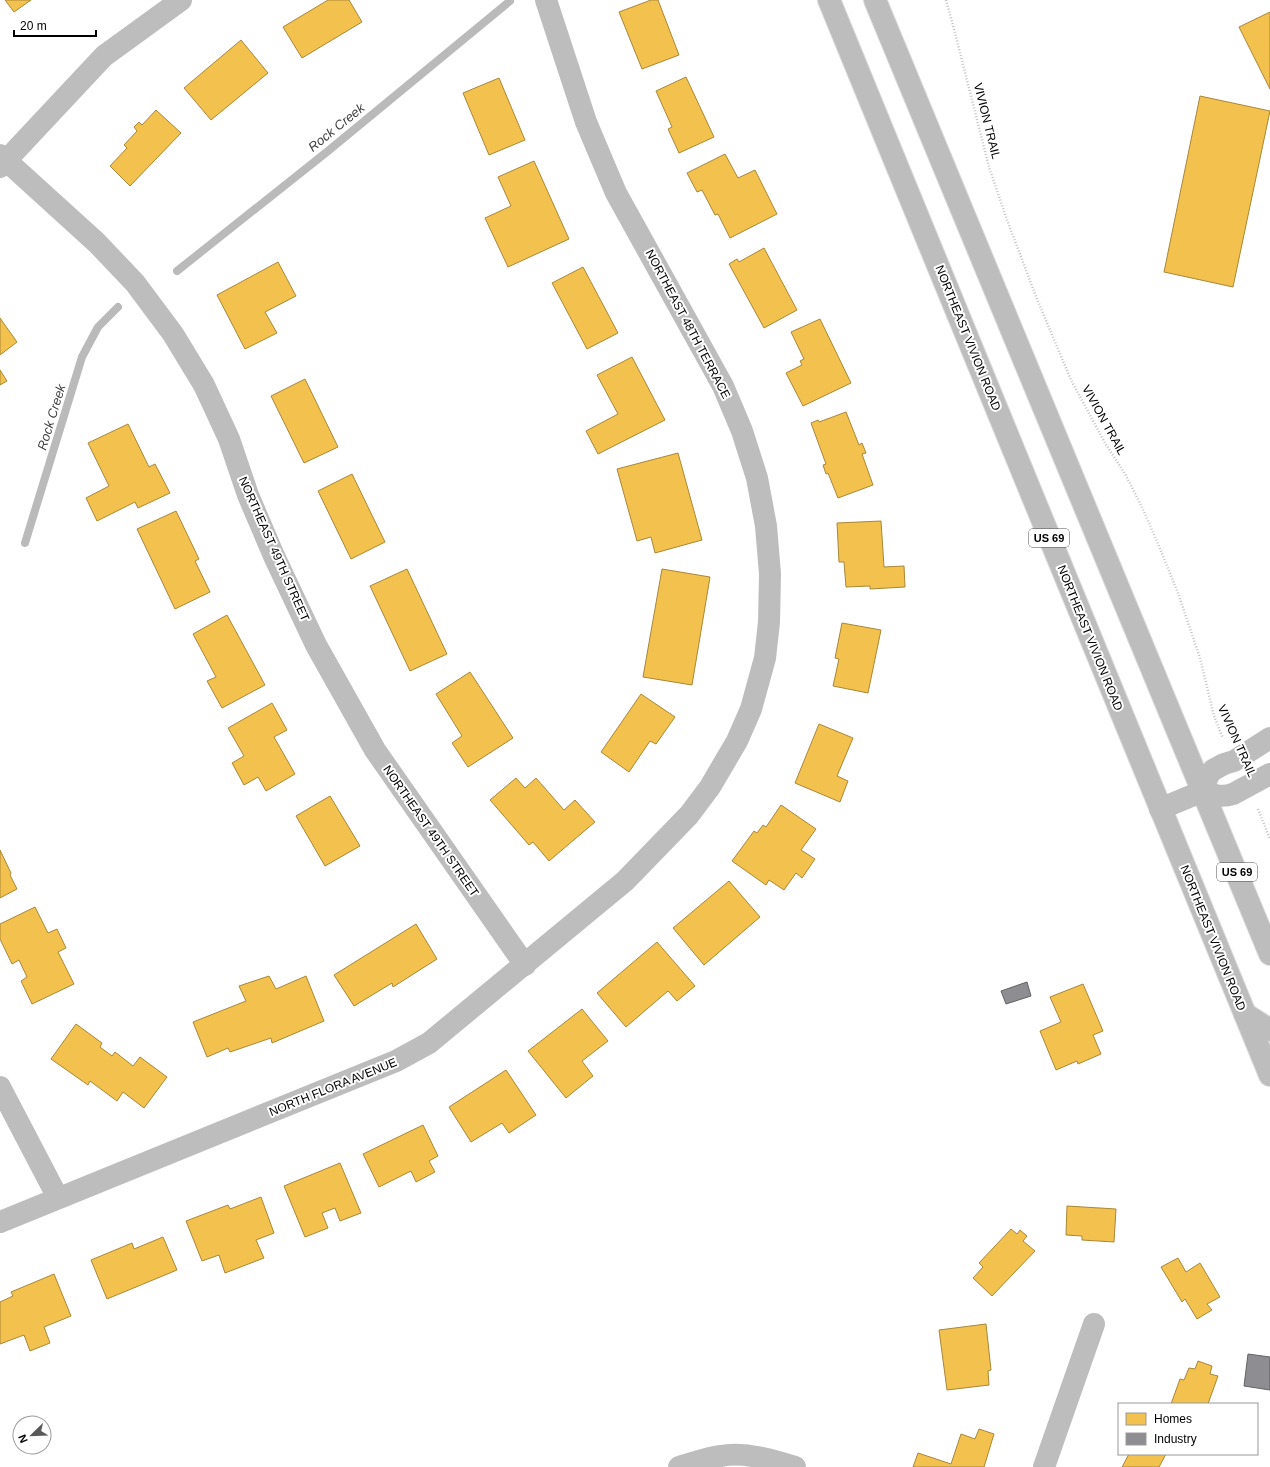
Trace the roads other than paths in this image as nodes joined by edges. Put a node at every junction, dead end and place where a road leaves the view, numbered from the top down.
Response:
1 (181, 0) edge
2 (546, 0) edge
3 (829, 0) edge
4 (875, 0) edge
5 (2, 160) edge
6 (1270, 738) edge
7 (1270, 774) edge
8 (1203, 790) junction
9 (1160, 809) junction
10 (625, 882) joint
11 (1270, 954) edge
12 (525, 965) junction
13 (1245, 1014) junction
14 (1270, 1030) edge
15 (1270, 1075) edge
16 (0, 1087) edge
17 (58, 1198) junction
18 (0, 1222) edge
19 (1094, 1324) dead end
20 (679, 1467) edge
21 (795, 1467) edge
22 (1044, 1467) edge

1 - 5 street
2 - 10 street, NORTHEAST 48TH TERRACE
3 - 9 street, NORTHEAST VIVION ROAD / US 69
4 - 8 street, US 69
5 - 12 street, NORTHEAST 49TH STREET
6 - 8 street
7 - 8 street
8 - 9 street
8 - 11 street, US 69
9 - 13 street, NORTHEAST VIVION ROAD / US 69
10 - 12 street, NORTH FLORA AVENUE
12 - 17 street, NORTH FLORA AVENUE
13 - 14 street
13 - 15 street, NORTHEAST VIVION ROAD / US 69
16 - 17 street
17 - 18 street, NORTH FLORA AVENUE
19 - 22 street
20 - 21 street

